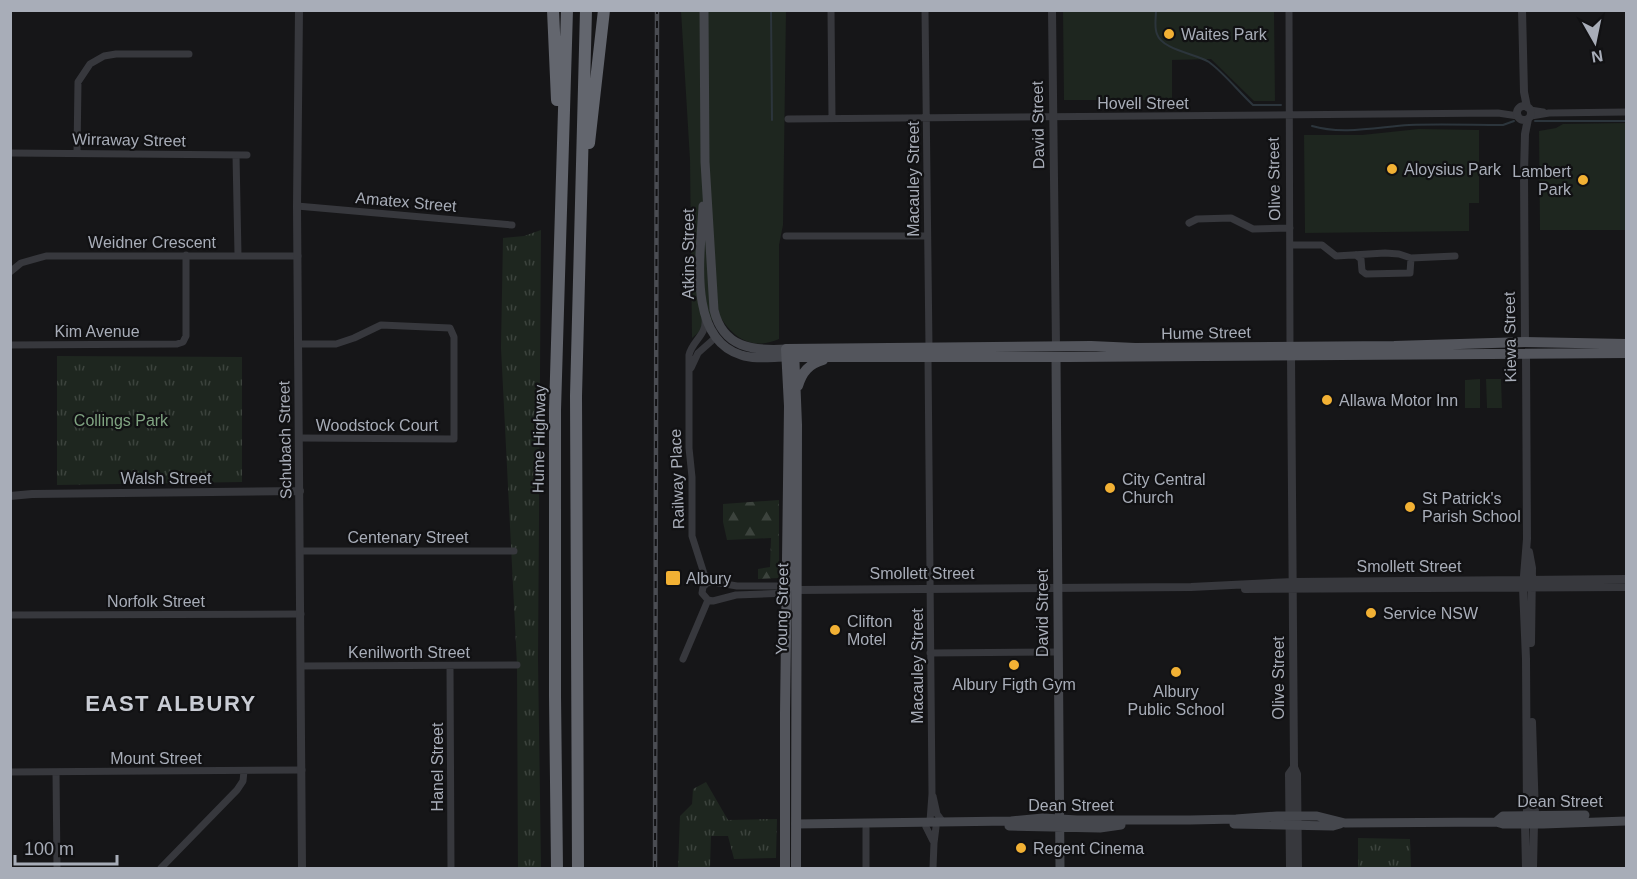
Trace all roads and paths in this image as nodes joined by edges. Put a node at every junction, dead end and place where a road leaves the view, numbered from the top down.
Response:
1 (298, 10) edge
2 (553, 10) edge
3 (567, 10) edge
4 (586, 10) edge
5 (604, 10) edge
6 (704, 10) edge
7 (831, 10) edge
8 (925, 10) edge
9 (1052, 10) edge
10 (1288, 10) edge
11 (1522, 10) edge
12 (189, 54) dead end
13 (1626, 112) edge
14 (1524, 113) junction
15 (1288, 115) junction
16 (1052, 116) junction
17 (832, 118) junction
18 (927, 118) junction
19 (788, 119) dead end
20 (10, 153) edge
21 (78, 153) junction
22 (236, 155) junction
23 (247, 155) dead end
24 (705, 162) junction
25 (297, 206) junction
26 (1189, 224) dead end
27 (512, 225) dead end
28 (1290, 228) junction
29 (786, 236) dead end
30 (927, 236) junction
31 (1290, 245) junction
32 (186, 255) junction
33 (238, 255) junction
34 (1356, 255) junction
35 (298, 256) junction
36 (1455, 256) dead end
37 (1412, 258) junction
38 (711, 259) junction
39 (561, 260) junction
40 (10, 272) edge
41 (703, 311) junction
42 (715, 338) junction
43 (1526, 342) junction
44 (299, 344) junction
45 (1626, 344) edge
46 (10, 345) edge
47 (577, 351) junction
48 (1291, 351) junction
49 (928, 352) junction
50 (1056, 352) junction
51 (790, 353) junction
52 (1626, 353) edge
53 (1526, 354) junction
54 (838, 357) junction
55 (689, 373) junction
56 (797, 394) junction
57 (300, 438) junction
58 (10, 489) edge
59 (300, 492) junction
60 (32, 494) junction
61 (10, 496) edge
62 (301, 551) junction
63 (514, 551) dead end
64 (1626, 579) edge
65 (708, 583) junction
66 (719, 584) junction
67 (1528, 584) junction
68 (1293, 586) junction
69 (1626, 587) edge
70 (930, 588) junction
71 (1058, 588) junction
72 (790, 590) junction
73 (719, 599) junction
74 (708, 600) junction
75 (301, 614) junction
76 (10, 615) edge
77 (1057, 652) junction
78 (930, 653) junction
79 (683, 659) dead end
80 (517, 665) dead end
81 (301, 666) junction
82 (450, 666) junction
83 (302, 770) junction
84 (244, 771) junction
85 (10, 772) edge
86 (56, 772) junction
87 (932, 794) junction
88 (1626, 815) edge
89 (1530, 820) junction
90 (1294, 821) junction
91 (1626, 821) edge
92 (1059, 823) junction
93 (934, 824) junction
94 (866, 825) junction
95 (793, 826) junction
96 (57, 868) edge
97 (161, 868) edge
98 (302, 868) edge
99 (451, 868) edge
100 (557, 868) edge
101 (578, 868) edge
102 (786, 868) edge
103 (796, 868) edge
104 (866, 868) edge
105 (933, 868) edge
106 (1060, 868) edge
107 (1290, 868) edge
108 (1298, 868) edge
109 (1526, 868) edge
110 (1533, 868) edge

1 - 25 street, Schubach Street
2 - 39 highway
3 - 39 highway, Hume Highway
4 - 47 highway
5 - 47 highway
6 - 24 main road, Atkins Street
7 - 17 street
8 - 18 street, Macauley Street
9 - 16 street, David Street
10 - 15 street, Olive Street
11 - 14 street, Kiewa Street
12 - 21 street
13 - 14 street, Hovell Street
14 - 15 street, Hovell Street
14 - 43 street, Kiewa Street
15 - 16 street, Hovell Street
15 - 28 street, Olive Street
16 - 18 street, Hovell Street
16 - 50 street, David Street
17 - 18 street, Hovell Street
17 - 19 street, Hovell Street
18 - 30 street, Macauley Street
20 - 21 street, Wirraway Street
21 - 22 street, Wirraway Street
22 - 23 street, Wirraway Street
22 - 33 street
24 - 38 main road, Atkins Street
24 - 41 main road, Atkins Street
25 - 27 street, Amatex Street
25 - 35 street, Schubach Street
26 - 28 street
28 - 31 street, Olive Street
29 - 30 street
30 - 49 street, Macauley Street
31 - 34 street
31 - 48 street, Olive Street
32 - 33 street, Weidner Crescent
32 - 40 street, Weidner Crescent
32 - 46 street, Kim Avenue
33 - 35 street, Weidner Crescent
34 - 37 street
34 - 37 street
35 - 44 street, Schubach Street
36 - 37 street
38 - 42 main road
38 - 51 main road, Atkins Street
39 - 100 highway, Hume Highway
41 - 42 main road, Atkins Street
41 - 55 street, Railway Place
42 - 51 main road
42 - 55 street
43 - 45 main road, Hume Street
43 - 48 main road, Hume Street
43 - 53 main road, Kiewa Street
44 - 57 street, Schubach Street
44 - 57 street, Woodstock Court
47 - 101 highway
48 - 50 main road, Hume Street
48 - 53 main road, Hume Street
48 - 68 street, Olive Street
49 - 50 main road, Hume Street
49 - 51 main road, Hume Street
49 - 54 main road, Hume Street
49 - 70 street, Macauley Street
50 - 71 main road, David Street
51 - 54 main road, Hume Street
51 - 56 main road, Young Street
51 - 72 main road, Young Street
52 - 53 main road, Hume Street
53 - 67 street, Kiewa Street
54 - 56 main road
55 - 65 street, Railway Place
56 - 72 main road, Young Street
57 - 59 street, Schubach Street
58 - 60 street, Walsh Street
59 - 60 street, Walsh Street
59 - 62 street, Schubach Street
60 - 61 street, Walsh Street
62 - 63 street, Centenary Street
62 - 75 street, Schubach Street
64 - 67 street, Smollett Street
65 - 66 street
65 - 74 street
66 - 72 street
66 - 73 street
67 - 68 street, Smollett Street
67 - 69 street, Smollett Street
67 - 89 street, Kiewa Street
68 - 71 street, Smollett Street
68 - 90 street, Olive Street
70 - 71 street, Smollett Street
70 - 72 street, Smollett Street
70 - 78 street, Macauley Street
71 - 77 main road, David Street
72 - 73 street
72 - 95 main road, Young Street
73 - 74 street
74 - 79 street
75 - 76 street, Norfolk Street
75 - 81 street, Schubach Street
77 - 78 street
77 - 92 main road, David Street
78 - 87 street, Macauley Street
80 - 82 street, Kenilworth Street
81 - 82 street, Kenilworth Street
81 - 83 street, Schubach Street
82 - 99 street, Hanel Street
83 - 84 street, Mount Street
83 - 98 street, Schubach Street
84 - 86 street, Mount Street
84 - 97 street
85 - 86 street, Mount Street
86 - 96 street
87 - 93 street, Macauley Street
87 - 93 street, Macauley Street
88 - 89 main road, Dean Street
89 - 90 main road, Dean Street
89 - 91 main road, Dean Street
89 - 109 street, Kiewa Street
89 - 110 street, Kiewa Street
90 - 92 main road, Dean Street
90 - 107 street, Olive Street
90 - 108 street, Olive Street
92 - 93 main road, Dean Street
92 - 106 main road, David Street
93 - 94 main road, Dean Street
93 - 105 street, Macauley Street
94 - 95 main road, Dean Street
94 - 104 street
95 - 102 main road, Young Street
95 - 103 main road, Young Street

